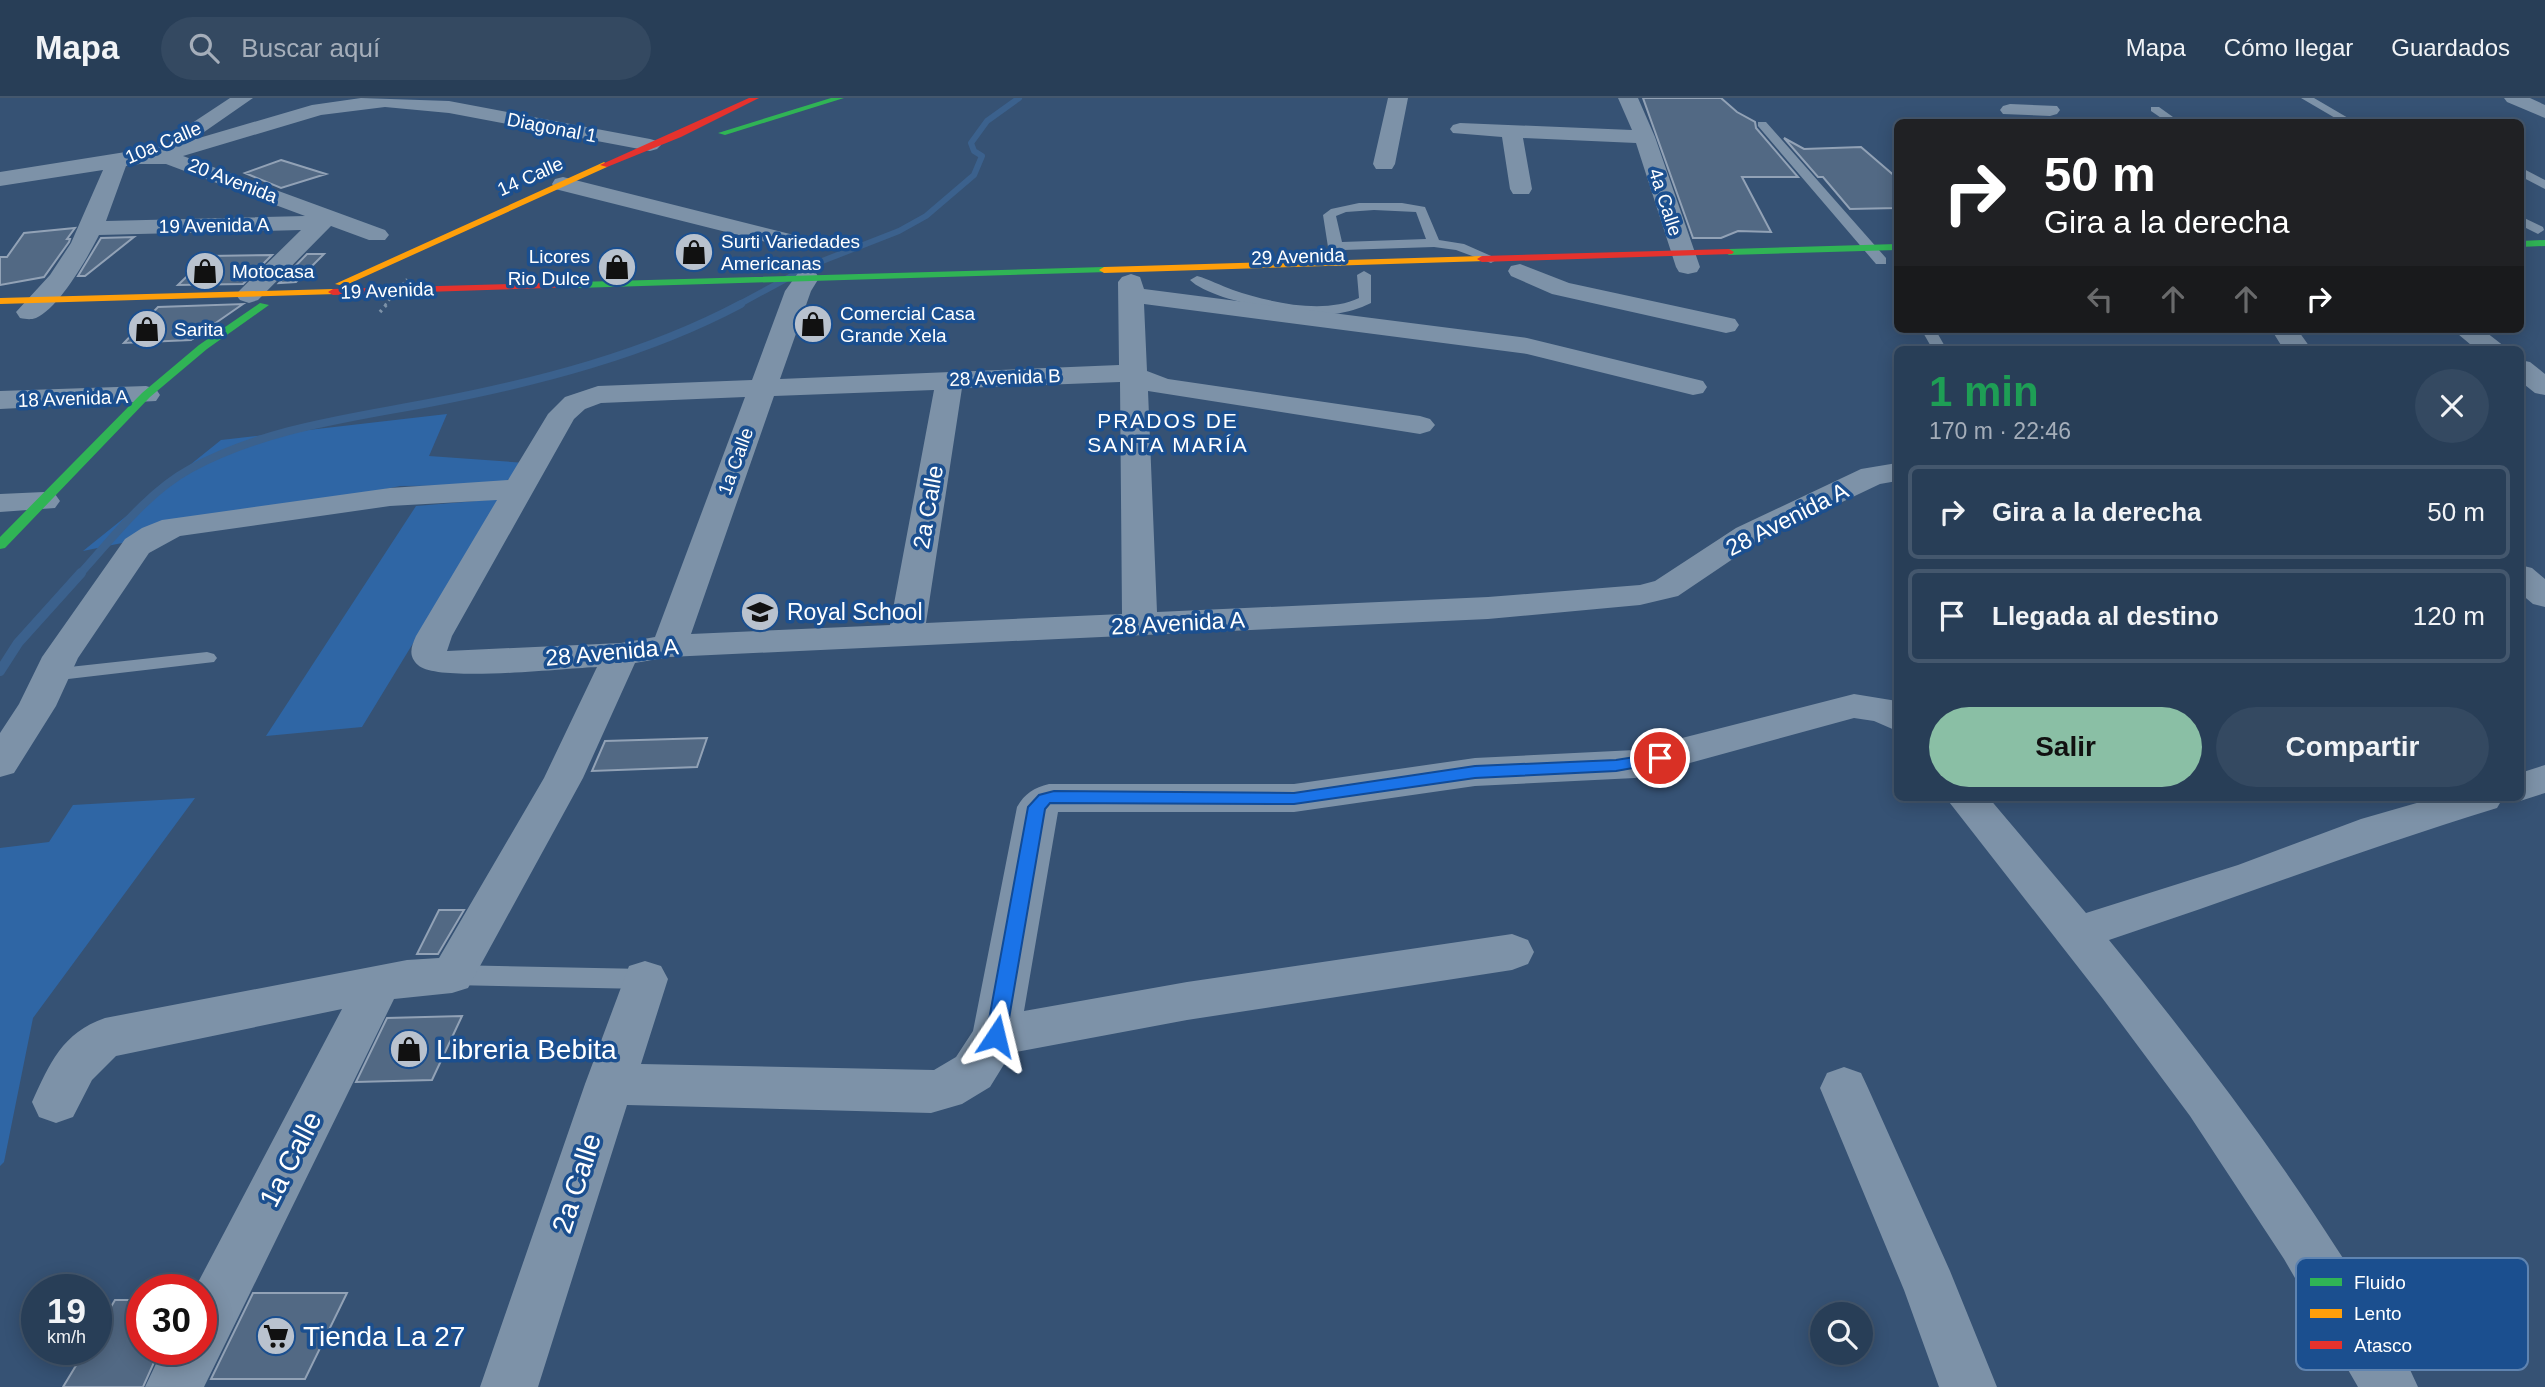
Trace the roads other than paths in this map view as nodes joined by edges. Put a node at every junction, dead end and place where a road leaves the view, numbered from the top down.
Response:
1 (243, 98) edge
2 (755, 98) edge
3 (841, 98) edge
4 (1398, 98) edge
5 (1628, 98) edge
6 (2306, 98) edge
7 (2514, 98) edge
8 (2155, 109) dead end
9 (2010, 110) dead end
10 (2049, 110) edge
11 (2545, 112) edge
12 (2170, 119) edge
13 (2344, 119) edge
14 (1762, 124) dead end
15 (1460, 129) dead end
16 (1512, 132) junction
17 (1645, 137) junction
18 (650, 145) junction
19 (128, 160) junction
20 (1384, 164) dead end
21 (83, 167) junction
22 (0, 169) edge
23 (2524, 173) edge
24 (0, 179) edge
25 (563, 184) junction
26 (2545, 185) edge
27 (1521, 189) dead end
28 (328, 221) junction
29 (2524, 223) edge
30 (92, 228) junction
31 (2524, 232) edge
32 (377, 235) dead end
33 (2542, 239) edge
34 (790, 241) dead end
35 (1434, 243) junction
36 (2524, 243) edge
37 (1336, 246) junction
38 (1883, 257) edge
39 (1491, 259) junction
40 (1686, 260) junction
41 (1336, 263) junction
42 (1520, 271) junction
43 (1364, 275) junction
44 (731, 280) joint
45 (1196, 280) junction
46 (798, 284) junction
47 (1131, 289) junction
48 (322, 292) junction
49 (699, 293) joint
50 (257, 300) junction
51 (0, 301) edge
52 (36, 306) junction
53 (0, 313) edge
54 (1726, 324) dead end
55 (253, 332) dead end
56 (2471, 333) edge
57 (2489, 346) edge
58 (2524, 371) edge
59 (174, 373) junction
60 (1133, 373) junction
61 (950, 379) junction
62 (761, 387) junction
63 (1693, 387) dead end
64 (2545, 387) edge
65 (146, 395) junction
66 (0, 400) edge
67 (1420, 425) dead end
68 (1894, 472) edge
69 (520, 489) junction
70 (44, 501) junction
71 (0, 503) edge
72 (0, 545) edge
73 (2524, 579) edge
74 (2545, 597) edge
75 (1140, 624) junction
76 (906, 635) junction
77 (669, 646) junction
78 (621, 654) junction
79 (207, 658) dead end
80 (51, 675) junction
81 (1894, 716) edge
82 (0, 763) edge
83 (2545, 779) edge
84 (2524, 786) edge
85 (1968, 801) edge
86 (2473, 801) edge
87 (2078, 933) junction
88 (1512, 952) dead end
89 (452, 975) junction
90 (645, 979) joint
91 (378, 985) junction
92 (996, 1036) junction
93 (609, 1084) junction
94 (1844, 1088) dead end
95 (56, 1102) dead end
96 (2312, 1258) edge
97 (217, 1302) edge
98 (185, 1365) edge
99 (2379, 1370) edge
100 (174, 1387) edge
101 (509, 1387) edge
102 (1968, 1387) edge
103 (2389, 1387) edge

1 - 19 street, 10a Calle
2 - 18 main road, 14 Calle
3 - 18 main road, Diagonal 1
4 - 20 street
5 - 17 street, 4a Calle
6 - 13 lane
7 - 11 street
8 - 12 lane
9 - 10 street
14 - 38 lane
15 - 16 street, 4a Calle
16 - 17 street, 4a Calle
16 - 27 street
17 - 40 street, 4a Calle
18 - 19 street, Diagonal 1
18 - 25 main road, 14 Calle
19 - 21 street, 20 Avenida
19 - 28 street, 20 Avenida
19 - 30 street
21 - 22 street, 20 Avenida
21 - 24 street, 20 Avenida
23 - 26 lane
25 - 34 street
25 - 48 main road, 14 Calle
28 - 30 street, 19 Avenida A
28 - 32 street, 20 Avenida
28 - 50 street
29 - 33 lane
30 - 52 street
31 - 33 main road
33 - 36 main road
35 - 37 lane
35 - 37 lane
35 - 39 lane
37 - 41 lane
38 - 40 main road, 29 Avenida
39 - 40 main road, 29 Avenida
39 - 41 main road, 29 Avenida
40 - 42 main road, 29 Avenida
41 - 46 main road, 29 Avenida
42 - 43 main road, 29 Avenida
42 - 54 street
43 - 45 main road, 29 Avenida
43 - 45 lane
44 - 46 main road, 29 Avenida
44 - 48 main road, 19 Avenida
45 - 47 main road, 29 Avenida
46 - 47 main road, 29 Avenida
46 - 49 main road, 29 Avenida
46 - 62 street, 1a Calle
47 - 60 street
47 - 63 street
48 - 50 main road, 19 Avenida
49 - 50 main road, 19 Avenida
50 - 52 main road, 19 Avenida
50 - 59 main road
51 - 52 main road, 19 Avenida
52 - 53 main road, 19 Avenida
55 - 59 main road
56 - 57 street
58 - 64 street
59 - 65 main road
60 - 61 street, 28 Avenida B
60 - 67 street, 28 Avenida B
60 - 75 street
61 - 62 street, 28 Avenida B
61 - 76 street, 2a Calle
62 - 69 street, 28 Avenida B
62 - 77 street, 1a Calle
65 - 66 street, 18 Avenida A
65 - 70 main road
68 - 75 street, 28 Avenida A
69 - 78 street, 28 Avenida A
69 - 80 street
70 - 71 street
70 - 72 main road
73 - 74 street
75 - 76 street, 28 Avenida A
76 - 77 street, 28 Avenida A
77 - 78 street, 28 Avenida A
78 - 89 street
79 - 80 lane
80 - 82 street
81 - 92 street
83 - 84 street
85 - 87 street
86 - 87 street
87 - 96 street
88 - 92 street
89 - 90 lane
89 - 91 street
90 - 93 street, 2a Calle
91 - 95 street
91 - 97 street, 1a Calle
92 - 93 street
93 - 101 street, 2a Calle
94 - 102 street
98 - 100 street
99 - 103 street

